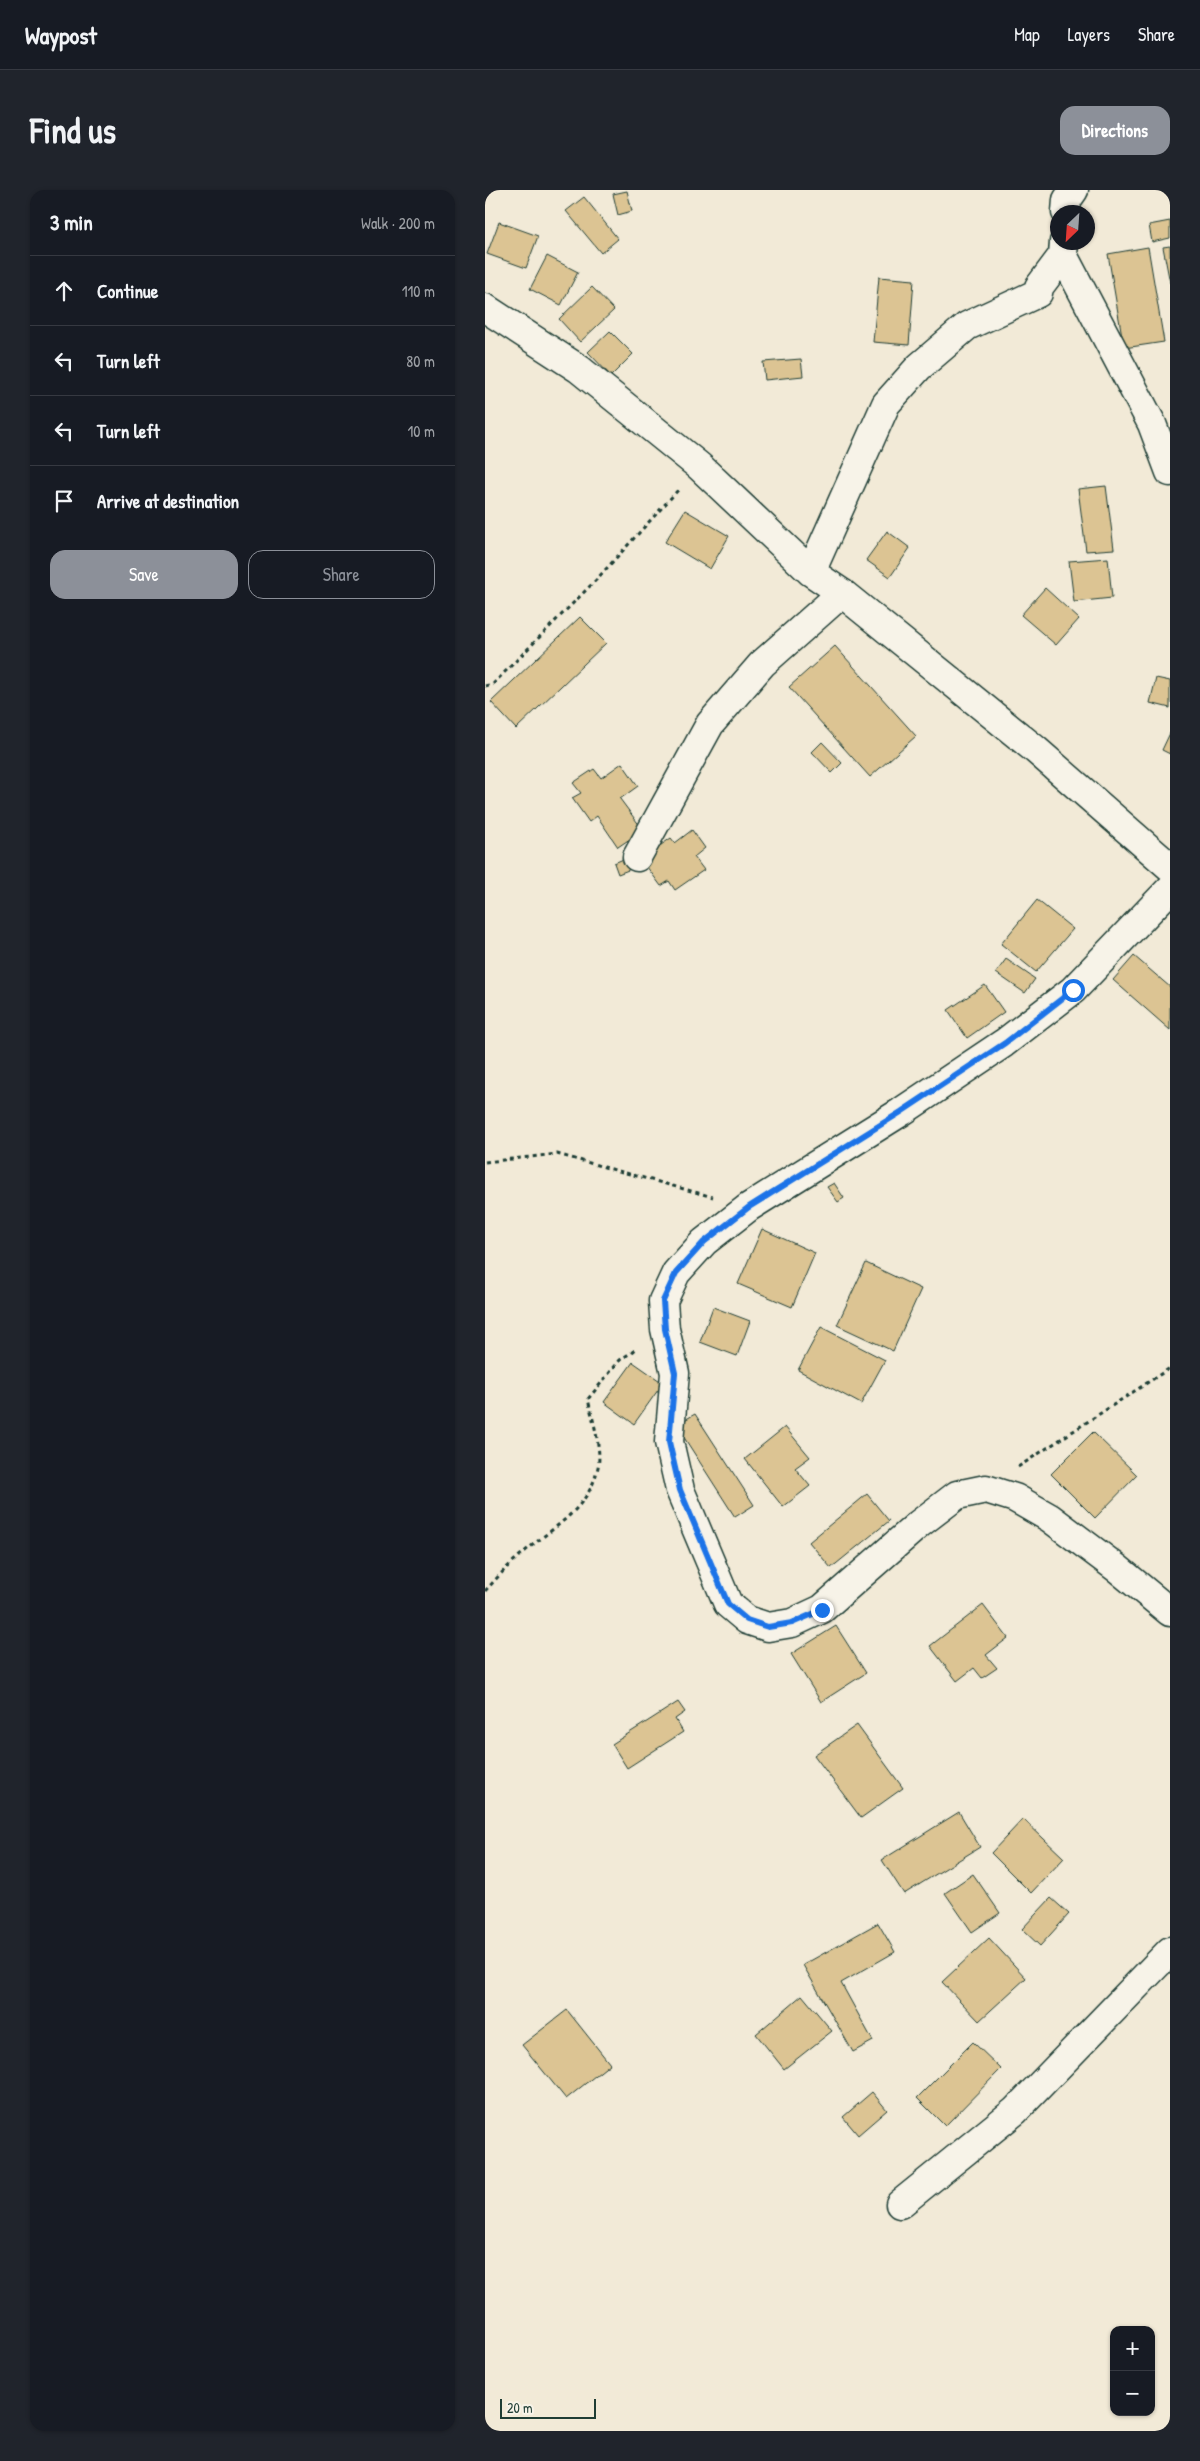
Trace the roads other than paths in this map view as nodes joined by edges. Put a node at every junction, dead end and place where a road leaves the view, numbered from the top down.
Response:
1 (1074, 190) edge
2 (1067, 205) edge
3 (1062, 250) edge
4 (1064, 250) edge
5 (485, 308) edge
6 (1170, 472) edge
7 (811, 572) junction
8 (842, 593) junction
9 (637, 856) dead end
10 (1170, 866) edge
11 (1170, 889) edge
12 (1170, 1612) edge
13 (1170, 1951) edge
14 (900, 2204) dead end

1 - 2 street
3 - 7 street
4 - 6 street
5 - 7 street
7 - 8 street
8 - 9 street
8 - 10 street
11 - 12 street
13 - 14 street

